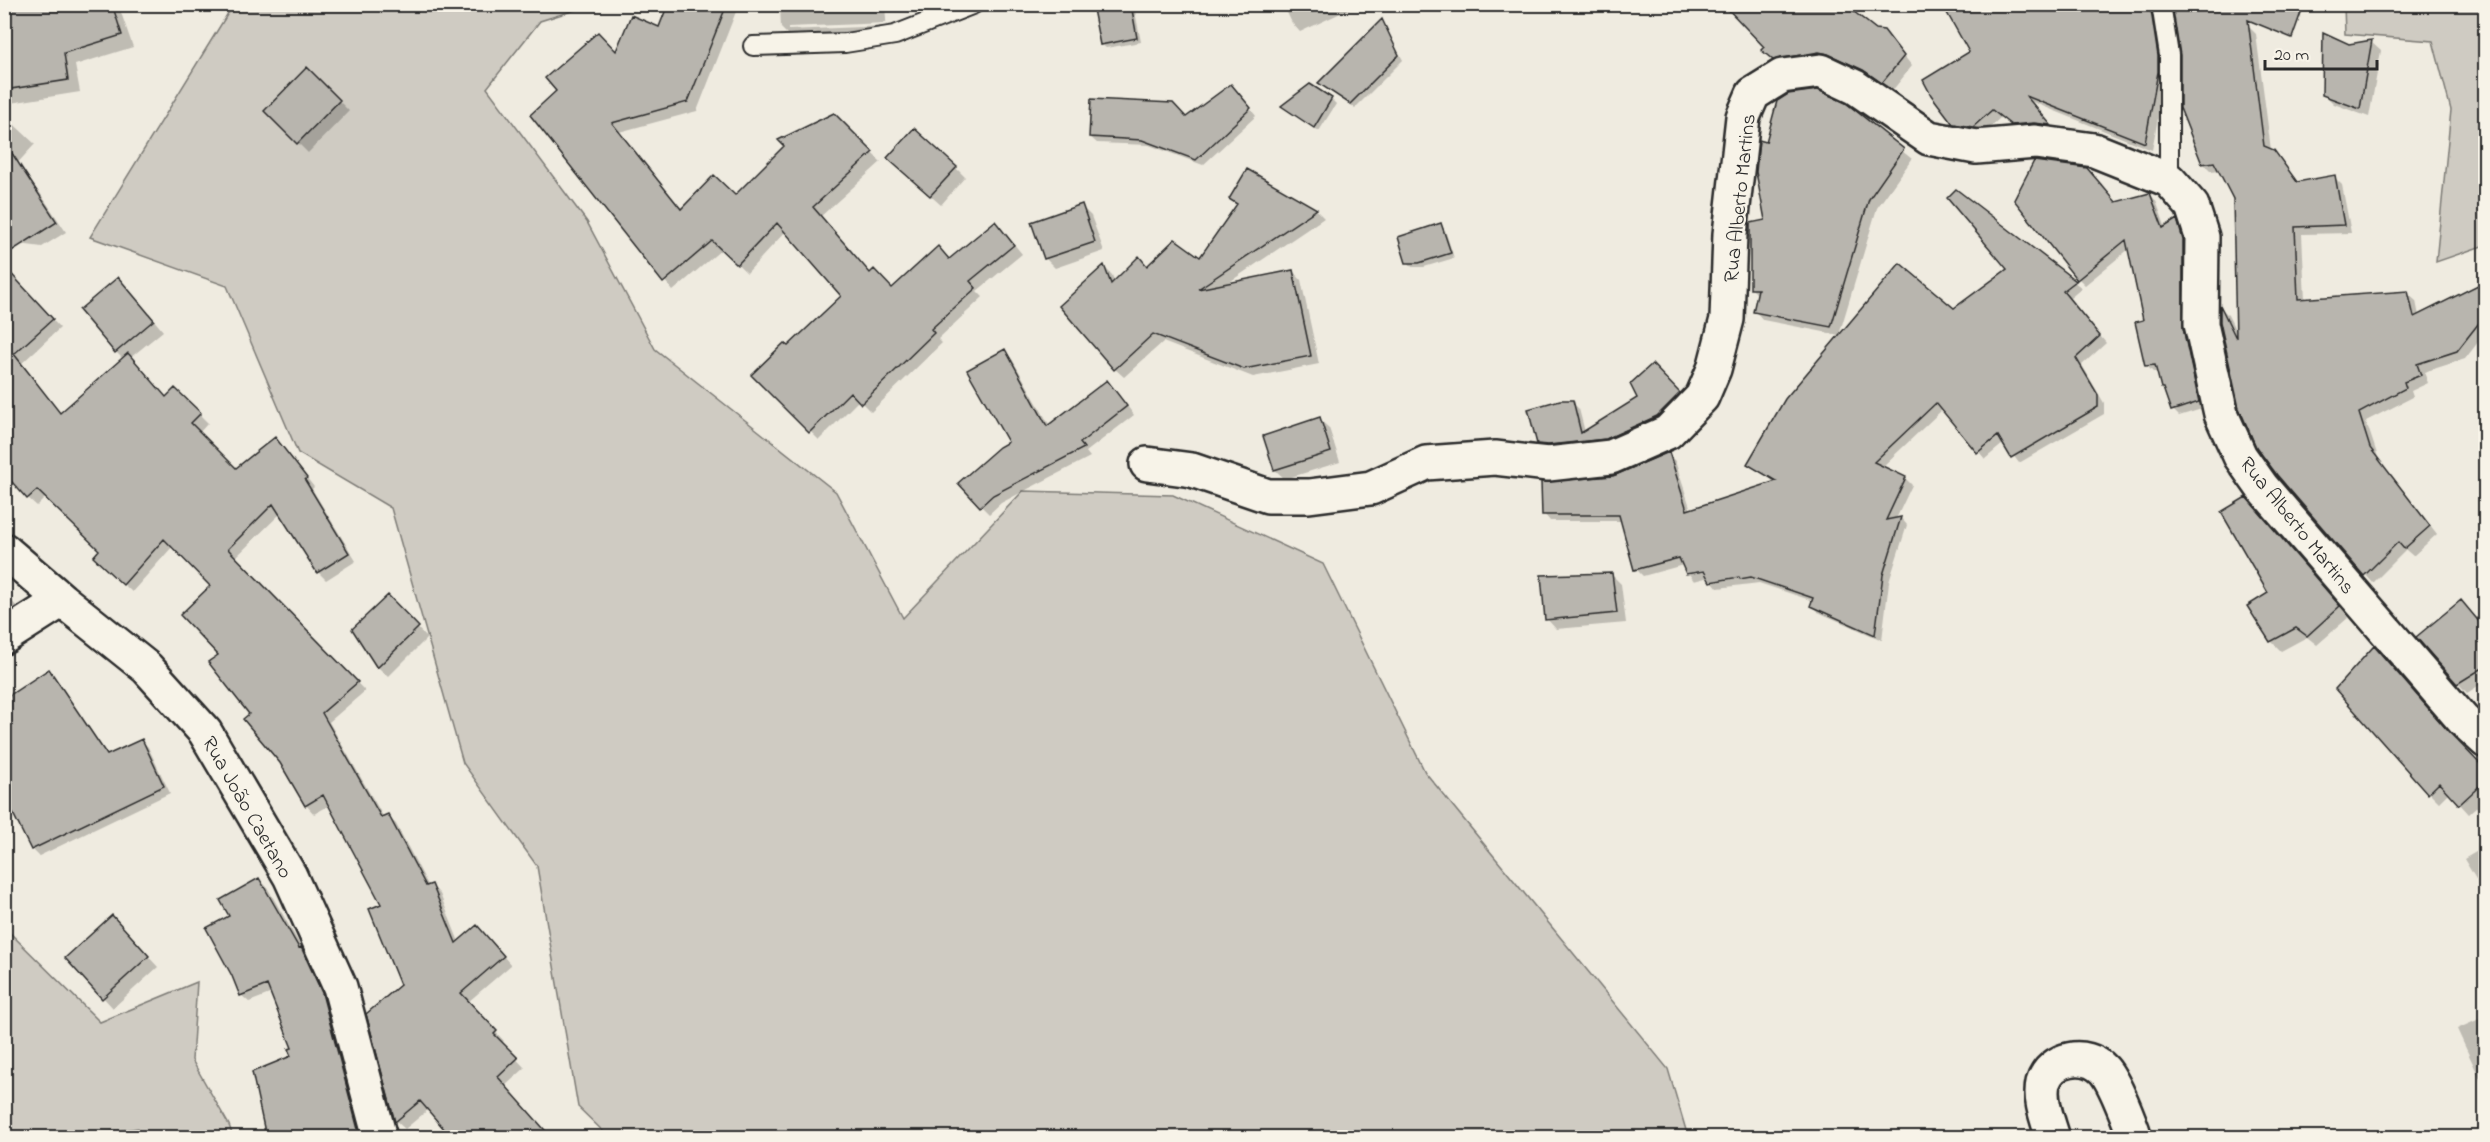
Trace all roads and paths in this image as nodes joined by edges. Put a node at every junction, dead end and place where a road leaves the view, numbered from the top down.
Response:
1 (974, 4) edge
2 (2161, 4) edge
3 (753, 46) dead end
4 (2169, 180) junction
5 (1147, 464) dead end
6 (4, 550) edge
7 (62, 600) junction
8 (4, 637) edge
9 (2486, 741) edge
10 (380, 1137) edge
11 (2053, 1137) edge
12 (2135, 1137) edge

1 - 3 lane
2 - 4 lane
4 - 5 street, Rua Alberto Martins
4 - 9 street, Rua Alberto Martins
6 - 7 street, Rua João Caetano
7 - 8 street
7 - 10 street, Rua João Caetano
11 - 12 street

